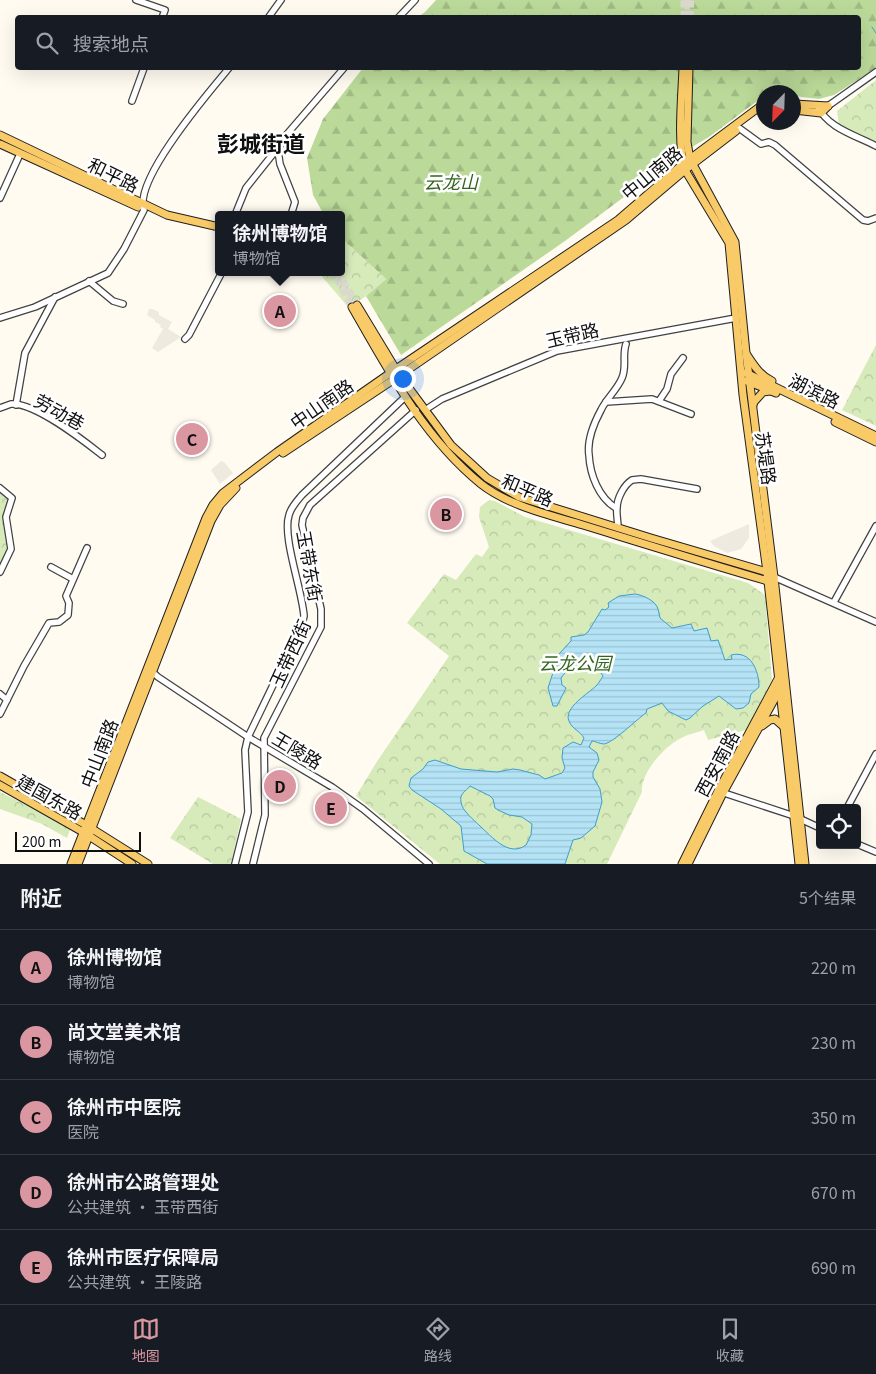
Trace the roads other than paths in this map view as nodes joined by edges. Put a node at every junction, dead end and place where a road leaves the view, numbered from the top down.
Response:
1 (136, 0) edge
2 (281, 0) edge
3 (415, 0) edge
4 (163, 15) edge
5 (270, 15) edge
6 (401, 15) edge
7 (143, 70) edge
8 (227, 70) edge
9 (342, 70) edge
10 (686, 70) edge
11 (686, 70) edge
12 (876, 72) edge
13 (132, 101) dead end
14 (801, 104) edge
15 (817, 105) junction
16 (828, 106) junction
17 (756, 110) edge
18 (801, 111) edge
19 (821, 113) junction
20 (756, 115) edge
21 (739, 128) junction
22 (0, 135) edge
23 (0, 144) edge
24 (876, 146) edge
25 (20, 154) junction
26 (273, 154) dead end
27 (692, 162) junction
28 (684, 167) junction
29 (0, 198) edge
30 (143, 207) junction
31 (237, 211) edge
32 (292, 211) edge
33 (876, 218) edge
34 (215, 226) edge
35 (215, 231) edge
36 (220, 276) edge
37 (89, 281) junction
38 (56, 297) junction
39 (738, 303) junction
40 (123, 304) dead end
41 (355, 306) tunnel mouth
42 (738, 315) junction
43 (0, 318) edge
44 (185, 339) dead end
45 (626, 344) dead end
46 (746, 353) junction
47 (683, 358) dead end
48 (395, 374) junction
49 (742, 375) junction
50 (749, 378) junction
51 (773, 391) junction
52 (405, 397) junction
53 (795, 397) junction
54 (658, 401) junction
55 (606, 402) junction
56 (16, 405) junction
57 (752, 406) junction
58 (0, 408) edge
59 (416, 410) junction
60 (425, 410) junction
61 (691, 414) dead end
62 (876, 436) edge
63 (876, 442) edge
64 (102, 456) dead end
65 (697, 488) dead end
66 (0, 489) edge
67 (616, 508) junction
68 (876, 526) edge
69 (618, 528) junction
70 (87, 548) dead end
71 (51, 567) dead end
72 (0, 572) edge
73 (767, 572) junction
74 (73, 579) junction
75 (771, 579) junction
76 (834, 602) junction
77 (876, 622) edge
78 (149, 669) junction
79 (782, 678) junction
80 (780, 690) junction
81 (0, 694) edge
82 (7, 700) junction
83 (0, 714) edge
84 (784, 726) junction
85 (759, 727) junction
86 (250, 738) junction
87 (262, 745) junction
88 (876, 754) edge
89 (0, 776) edge
90 (0, 785) edge
91 (721, 792) junction
92 (849, 804) edge
93 (798, 818) junction
94 (816, 826) edge
95 (87, 830) junction
96 (861, 846) edge
97 (876, 852) edge
98 (71, 864) edge
99 (78, 864) edge
100 (132, 864) edge
101 (148, 864) edge
102 (235, 864) edge
103 (253, 864) edge
104 (429, 864) edge
105 (682, 864) edge
106 (688, 864) edge
107 (798, 864) edge
108 (805, 864) edge

1 - 4 street
2 - 5 street
3 - 6 street
7 - 13 street
8 - 30 street
9 - 32 street
10 - 27 main road, 苏堤路
11 - 28 main road, 苏堤路
12 - 16 street
14 - 15 main road
15 - 16 main road
15 - 19 street
16 - 19 main road
17 - 27 main road, 中山南路
18 - 19 main road
19 - 24 street
20 - 21 main road, 中山南路
21 - 27 main road, 中山南路
21 - 33 street
22 - 30 main road, 和平路
23 - 25 main road, 和平路
25 - 29 street
25 - 30 main road, 和平路
26 - 31 street
27 - 28 main road, 中山南路
27 - 39 main road, 苏堤路
28 - 39 main road, 苏堤路
28 - 48 main road, 中山南路
30 - 34 main road, 和平路
30 - 35 main road, 和平路
30 - 37 street
36 - 44 street
37 - 38 street
37 - 40 street
38 - 43 street
38 - 56 street
39 - 42 main road, 苏堤路
41 - 48 main road, 和平路
42 - 46 main road, 苏堤路
42 - 49 main road, 苏堤路
42 - 60 street, 玉带路
45 - 55 street
46 - 50 main road, 苏堤路
46 - 53 main road
47 - 54 street
48 - 52 main road, 和平路
48 - 60 main road, 和平路
48 - 78 main road, 中山南路
49 - 50 main road
49 - 73 main road, 苏堤路
50 - 51 main road, 湖滨路
50 - 53 main road, 湖滨路
50 - 57 main road, 苏堤路
51 - 57 main road
51 - 63 main road, 湖滨路
52 - 59 main road, 和平路
52 - 86 street, 玉带东街
53 - 62 main road, 湖滨路
54 - 55 street
54 - 61 street
55 - 67 street
56 - 58 street, 劳动巷
56 - 64 street, 劳动巷
57 - 75 main road, 苏堤路
59 - 75 main road, 和平路
59 - 87 street, 玉带西街
60 - 69 main road, 和平路
65 - 67 street
66 - 72 street
67 - 69 street
68 - 76 street
69 - 73 main road, 和平路
70 - 74 street
71 - 74 street
73 - 75 main road, 苏堤路
74 - 82 street
75 - 76 street, 和平路
75 - 79 main road, 苏堤路
76 - 77 street, 和平路
78 - 86 street, 王陵路
78 - 95 main road, 中山南路
79 - 80 main road, 苏堤路
79 - 91 main road, 西安南路
79 - 93 main road, 苏堤路
80 - 84 main road, 苏堤路
80 - 85 main road, 西安南路
81 - 82 street
82 - 83 street
84 - 85 main road
84 - 93 main road, 苏堤路
85 - 91 main road, 西安南路
86 - 87 street, 王陵路
86 - 102 street, 玉带东街
87 - 103 street, 玉带西街
87 - 104 street, 王陵路
88 - 92 street
89 - 95 main road, 建国东路
90 - 95 main road, 建国东路
91 - 93 street
91 - 105 main road, 西安南路
91 - 106 main road, 西安南路
93 - 94 street
93 - 107 main road, 苏堤路
93 - 108 main road, 苏堤路
95 - 98 main road, 中山南路
95 - 99 main road, 中山南路
95 - 100 main road
95 - 101 main road
96 - 97 street

